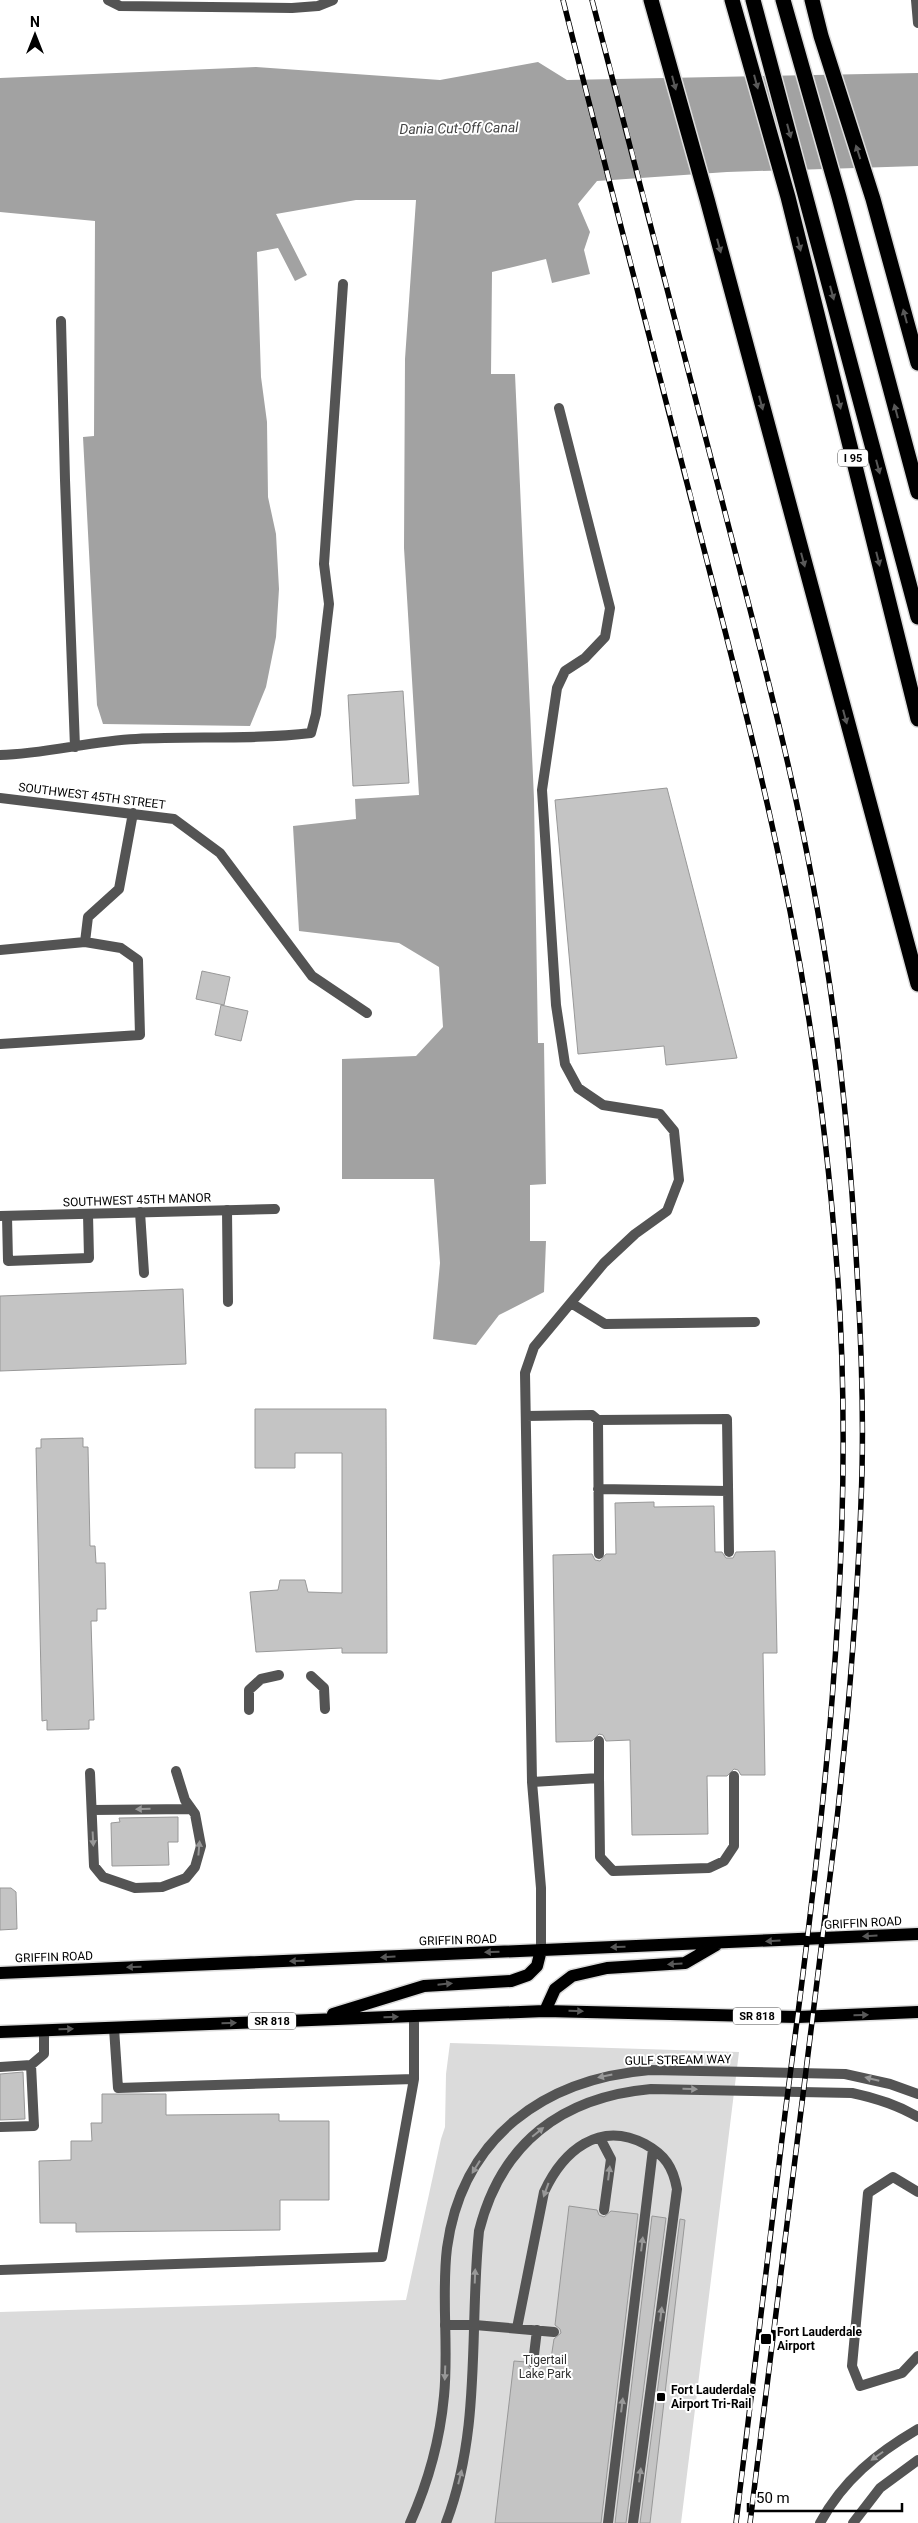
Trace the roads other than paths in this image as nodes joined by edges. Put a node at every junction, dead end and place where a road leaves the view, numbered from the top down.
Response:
1 (108, 0) edge
2 (333, 0) edge
3 (651, 0) edge
4 (732, 0) edge
5 (754, 0) edge
6 (783, 0) edge
7 (812, 0) edge
8 (916, 0) edge
9 (918, 23) edge
10 (343, 284) dead end
11 (61, 321) dead end
12 (918, 363) edge
13 (559, 408) dead end
14 (918, 492) edge
15 (918, 617) edge
16 (918, 719) edge
17 (76, 747) junction
18 (0, 755) edge
19 (0, 798) edge
20 (132, 814) junction
21 (85, 942) junction
22 (0, 950) edge
23 (918, 984) edge
24 (367, 1013) dead end
25 (0, 1044) edge
26 (275, 1209) dead end
27 (227, 1210) junction
28 (140, 1212) junction
29 (88, 1214) junction
30 (4, 1216) edge
31 (144, 1273) dead end
32 (228, 1302) dead end
33 (571, 1303) junction
34 (755, 1322) dead end
35 (526, 1416) junction
36 (598, 1420) junction
37 (598, 1489) junction
38 (728, 1491) junction
39 (729, 1552) dead end
40 (599, 1554) dead end
41 (279, 1675) dead end
42 (311, 1676) dead end
43 (325, 1709) dead end
44 (249, 1710) dead end
45 (599, 1741) dead end
46 (176, 1772) dead end
47 (90, 1773) dead end
48 (734, 1776) dead end
49 (599, 1778) junction
50 (532, 1782) junction
51 (191, 1809) junction
52 (92, 1810) junction
53 (918, 1934) edge
54 (719, 1943) junction
55 (541, 1950) junction
56 (0, 1973) edge
57 (545, 2011) junction
58 (918, 2012) edge
59 (414, 2016) junction
60 (314, 2020) junction
61 (114, 2028) junction
62 (44, 2030) junction
63 (0, 2032) edge
64 (31, 2065) junction
65 (0, 2067) edge
66 (414, 2079) junction
67 (918, 2094) edge
68 (918, 2117) edge
69 (0, 2127) edge
70 (600, 2138) junction
71 (654, 2149) junction
72 (918, 2192) edge
73 (604, 2210) dead end
74 (0, 2270) edge
75 (445, 2324) junction
76 (475, 2324) junction
77 (517, 2328) junction
78 (537, 2330) junction
79 (554, 2332) dead end
80 (918, 2356) edge
81 (533, 2363) dead end
82 (918, 2429) edge
83 (918, 2460) edge
84 (410, 2523) edge
85 (446, 2523) edge
86 (608, 2523) edge
87 (634, 2523) edge
88 (820, 2523) edge
89 (853, 2523) edge

1 - 2 street
3 -> 23 highway
4 -> 16 highway, I 95
5 -> 15 highway
14 -> 6 highway
12 -> 7 highway
8 - 9 street
10 - 17 street
11 - 17 street
13 - 33 street
17 - 18 street
19 - 20 street, SOUTHWEST 45TH STREET
20 - 21 street
20 - 24 street, SOUTHWEST 45TH STREET
21 - 22 street
21 - 25 street
26 - 27 street, SOUTHWEST 45TH MANOR
27 - 28 street, SOUTHWEST 45TH MANOR
27 - 32 street
28 - 29 street, SOUTHWEST 45TH MANOR
28 - 31 street
29 - 30 street, SOUTHWEST 45TH MANOR
29 - 30 street
33 - 34 street
33 - 35 street
35 - 36 street
35 - 50 street
36 - 37 street
36 - 38 street
37 - 38 street
37 - 40 street
38 - 39 street
41 - 44 street
42 - 43 street
45 - 49 street
46 - 51 street
47 - 52 street
48 - 49 street
49 - 50 street
50 - 55 street
51 -> 52 street
52 -> 51 street
53 -> 54 main road, GRIFFIN ROAD
54 -> 55 main road, GRIFFIN ROAD
54 -> 57 main road
55 -> 56 main road, GRIFFIN ROAD
60 -> 55 main road
57 -> 58 main road, SR 818
57 - 59 main road, SR 818
60 -> 59 main road, SR 818
59 - 66 street
61 -> 60 main road, SR 818
62 -> 61 main road, SR 818
61 - 66 street
62 - 63 main road, SR 818
62 - 64 street
64 - 65 street
64 - 69 street
66 - 74 street
67 -> 75 street, GULF STREAM WAY
76 -> 68 street
70 - 71 street
73 -> 70 street
70 -> 77 street
86 -> 71 street
87 -> 71 street
72 - 80 street
75 - 76 street
75 -> 84 street, GULF STREAM WAY
76 - 77 street
85 -> 76 street
77 - 78 street
78 - 79 street
78 - 81 street
82 -> 88 street
83 - 89 street

